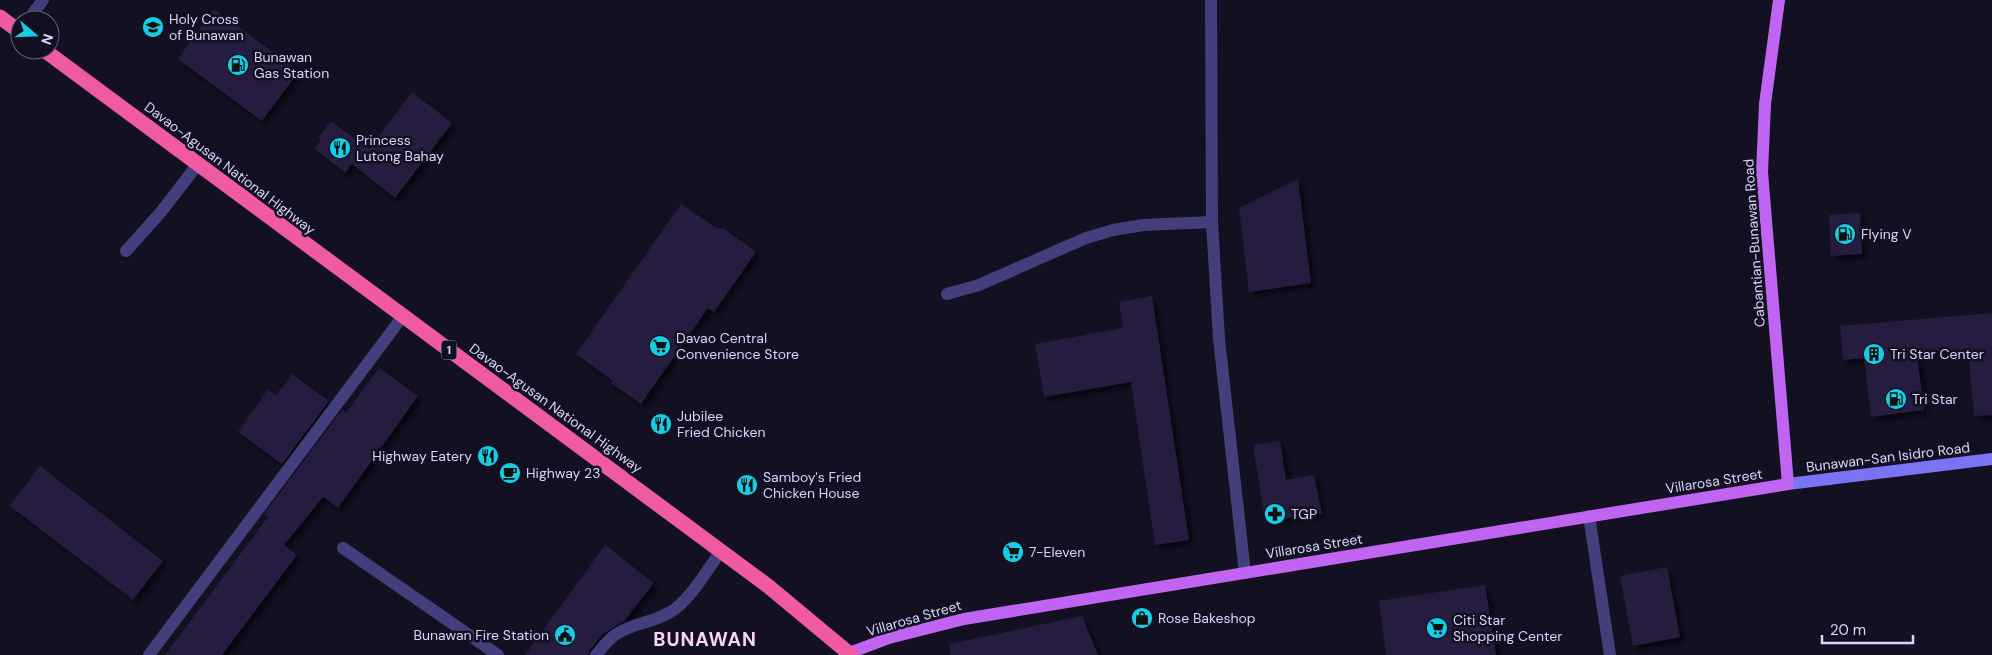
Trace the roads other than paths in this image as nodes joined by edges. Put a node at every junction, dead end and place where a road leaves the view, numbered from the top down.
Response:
1 (44, 0) edge
2 (1211, 0) edge
3 (1779, 0) edge
4 (36, 10) edge
5 (58, 60) edge
6 (198, 164) junction
7 (1212, 222) junction
8 (126, 251) dead end
9 (947, 294) dead end
10 (403, 316) junction
11 (1992, 460) edge
12 (1788, 484) junction
13 (1589, 516) junction
14 (343, 548) dead end
15 (721, 551) junction
16 (1244, 572) junction
17 (850, 654) edge
18 (149, 655) edge
19 (498, 655) edge
20 (596, 655) edge
21 (1610, 655) edge

1 - 4 street
2 - 7 street
3 - 12 main road, Cabantian-Bunawan Road
5 - 6 highway, Davao-Agusan National Highway / 1
6 - 8 street
6 - 10 highway, Davao-Agusan National Highway / 1
7 - 9 street
7 - 16 street
10 - 15 highway, Davao-Agusan National Highway / 1
10 - 18 street
11 - 12 main road, Bunawan-San Isidro Road
12 - 13 main road, Villarosa Street
13 - 16 main road, Villarosa Street
13 - 21 street
14 - 19 street
15 - 17 highway, Davao-Agusan National Highway / 1
15 - 20 street
16 - 17 main road, Villarosa Street

